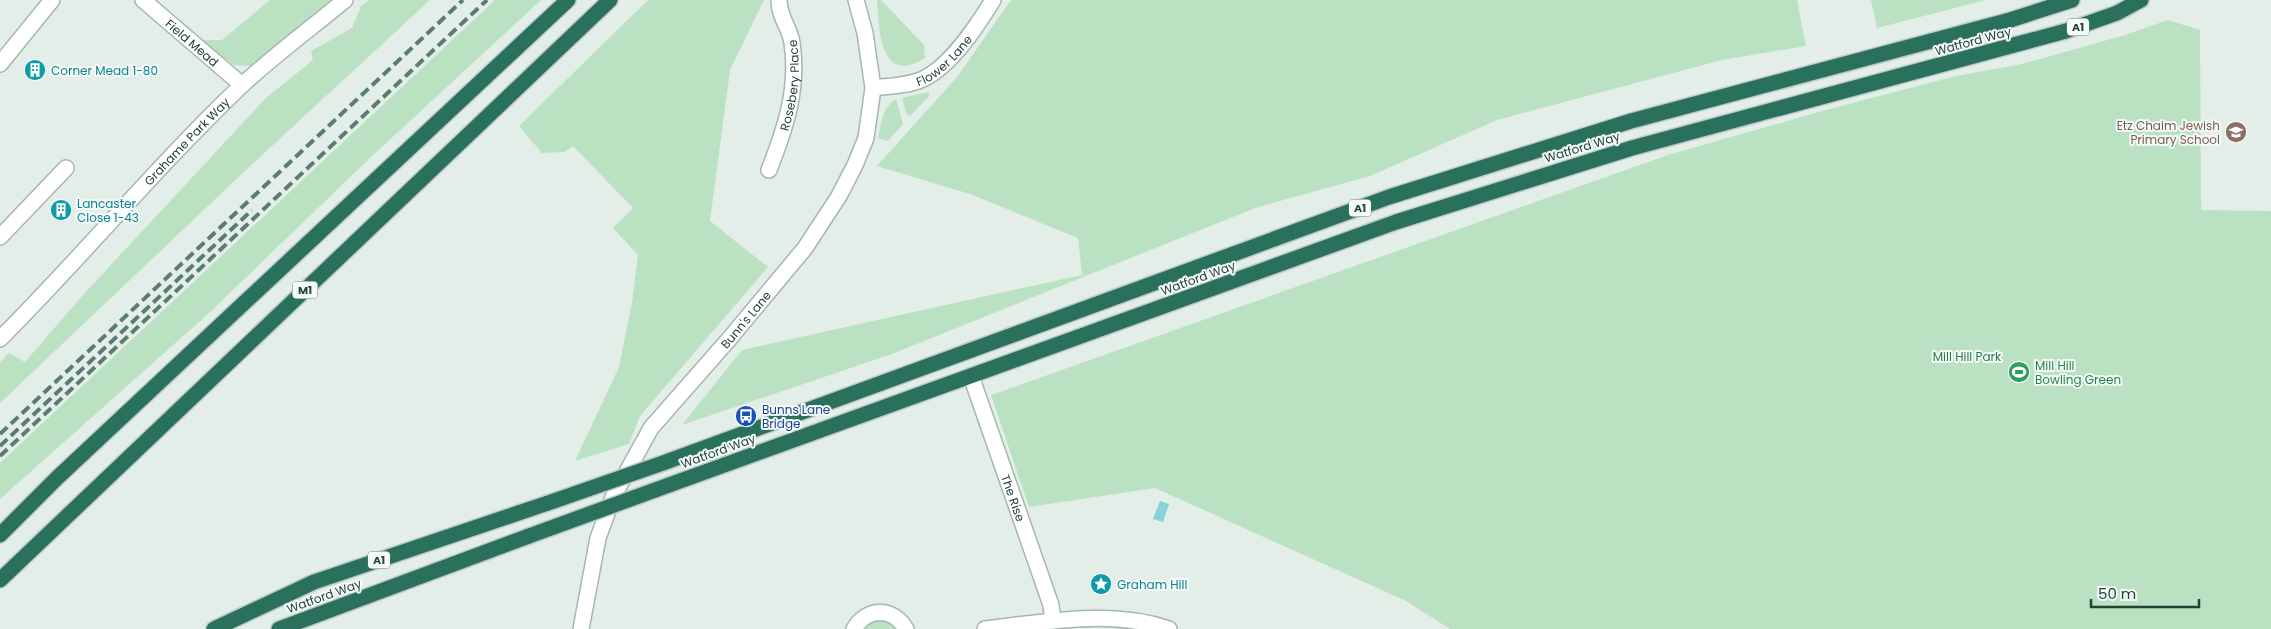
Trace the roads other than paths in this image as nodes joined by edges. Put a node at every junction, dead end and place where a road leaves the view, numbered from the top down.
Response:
1 (52, 0) edge
2 (143, 0) edge
3 (345, 0) edge
4 (568, 0) edge
5 (610, 0) edge
6 (779, 0) edge
7 (856, 0) edge
8 (992, 0) edge
9 (2072, 0) edge
10 (2141, 0) edge
11 (0, 64) edge
12 (242, 86) junction
13 (873, 88) junction
14 (66, 168) dead end
15 (769, 170) dead end
16 (0, 237) edge
17 (0, 339) edge
18 (971, 376) junction
19 (57, 478) junction
20 (0, 524) edge
21 (0, 535) edge
22 (0, 580) edge
23 (1053, 621) junction
24 (214, 629) edge
25 (278, 629) edge
26 (581, 629) edge
27 (854, 629) edge
28 (906, 629) edge
29 (985, 629) edge
30 (1169, 629) edge

1 - 11 street
2 - 12 street, Field Mead
3 - 12 street, Grahame Park Way
4 - 19 highway, M1
5 - 22 highway, M1
6 - 15 street, Rosebery Place
7 - 13 street, Bunn's Lane
8 - 13 street, Flower Lane
9 - 24 highway, Watford Way / A1, bridge
10 - 18 highway, Watford Way / A1
12 - 17 street, Grahame Park Way
13 - 26 street, Bunn's Lane
14 - 16 street
18 - 23 street, The Rise
18 - 25 highway, Watford Way / A1, bridge
19 - 20 highway, M1
19 - 21 highway, M1
23 - 29 street
23 - 30 street
27 - 28 street

